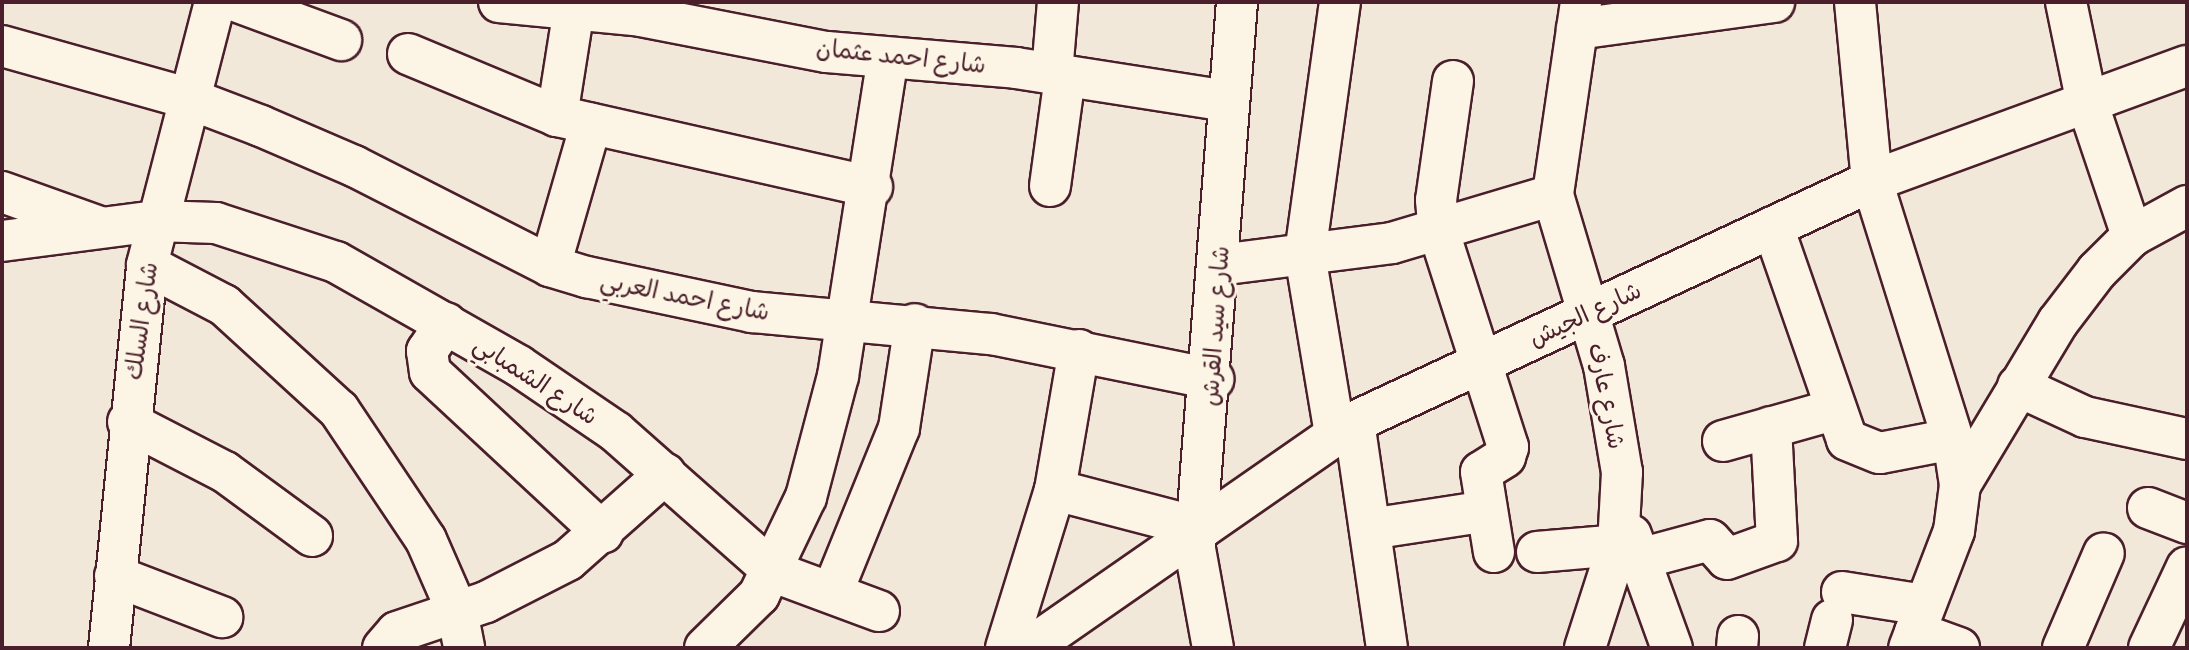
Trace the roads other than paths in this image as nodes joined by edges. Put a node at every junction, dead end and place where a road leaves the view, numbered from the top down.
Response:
1 (215, 2) edge
2 (238, 2) edge
3 (499, 2) edge
4 (1058, 2) edge
5 (1237, 2) edge
6 (1340, 2) edge
7 (1774, 2) edge
8 (1855, 2) edge
9 (2066, 2) edge
10 (574, 7) edge
11 (1572, 10) edge
12 (719, 15) edge
13 (341, 40) dead end
14 (2, 46) edge
15 (408, 54) dead end
16 (888, 58) junction
17 (2187, 66) edge
18 (1058, 75) junction
19 (1453, 81) dead end
20 (190, 99) junction
21 (2086, 99) junction
22 (1227, 101) junction
23 (574, 120) junction
24 (1872, 181) junction
25 (1050, 186) dead end
26 (872, 187) junction
27 (2, 192) edge
28 (1553, 195) junction
29 (2187, 206) edge
30 (156, 221) junction
31 (1773, 227) junction
32 (102, 228) junction
33 (1439, 232) junction
34 (2132, 236) junction
35 (2, 241) edge
36 (1305, 254) junction
37 (147, 265) junction
38 (1219, 265) junction
39 (550, 266) junction
40 (1589, 312) junction
41 (848, 322) junction
42 (446, 323) junction
43 (915, 324) junction
44 (1079, 350) junction
45 (1483, 362) junction
46 (1213, 379) junction
47 (2018, 386) junction
48 (1836, 409) junction
49 (128, 422) junction
50 (1771, 427) junction
51 (1345, 428) junction
52 (1953, 439) junction
53 (2187, 439) edge
54 (1723, 441) dead end
55 (665, 474) junction
56 (1960, 485) junction
57 (1055, 490) junction
58 (2148, 508) dead end
59 (1487, 511) junction
60 (2187, 523) edge
61 (1197, 527) junction
62 (1370, 529) junction
63 (603, 533) junction
64 (312, 536) dead end
65 (1627, 540) junction
66 (1494, 552) dead end
67 (1537, 552) dead end
68 (2104, 553) dead end
69 (2187, 567) edge
70 (774, 572) junction
71 (115, 576) junction
72 (832, 593) junction
73 (879, 611) dead end
74 (222, 617) dead end
75 (1833, 620) edge
76 (1916, 628) edge
77 (461, 630) edge
78 (1090, 631) edge
79 (109, 648) edge
80 (383, 648) edge
81 (705, 648) edge
82 (1006, 648) edge
83 (1029, 648) edge
84 (1213, 648) edge
85 (1387, 648) edge
86 (1585, 648) edge
87 (1672, 648) edge
88 (1959, 648) edge
89 (2063, 648) edge
90 (2149, 648) edge

1 - 20 street, شارع السلك
2 - 13 street
3 - 10 street, شارع احمد عثمان
4 - 18 street
5 - 22 street, شارع سيد القرش
6 - 36 street
7 - 11 street
8 - 24 street
9 - 21 street
10 - 12 street, شارع احمد عثمان
10 - 23 street
11 - 28 street, شارع عارف
12 - 16 street, شارع احمد عثمان
14 - 20 street, شارع احمد العربي
15 - 23 street
16 - 18 street, شارع احمد عثمان
16 - 26 street
17 - 21 street, شارع الجيش
18 - 22 street, شارع احمد عثمان
18 - 25 street
19 - 33 street
20 - 30 street, شارع السلك
20 - 39 street, شارع احمد العربي
21 - 24 street, شارع الجيش
21 - 34 street
22 - 38 street, شارع سيد القرش
23 - 26 street
23 - 39 street
24 - 31 street, شارع الجيش
24 - 52 street
26 - 41 street
27 - 32 street
28 - 33 street
28 - 40 street, شارع عارف
29 - 34 street
30 - 32 street, شارع الشمبابي
30 - 37 street, شارع السلك
30 - 42 street, شارع الشمبابي
31 - 40 street, شارع الجيش
31 - 48 street
32 - 35 street, شارع الشمبابي
33 - 36 street
33 - 45 street
34 - 47 street
36 - 38 street
36 - 51 street
37 - 49 street, شارع السلك
37 - 77 street
38 - 46 street, شارع سيد القرش
39 - 41 street, شارع احمد العربي
40 - 45 street, شارع الجيش
40 - 65 street, شارع عارف
41 - 43 street, شارع احمد العربي
41 - 70 street
42 - 55 street, شارع الشمبابي
42 - 63 street
43 - 44 street, شارع احمد العربي
43 - 72 street
44 - 46 street, شارع احمد العربي
44 - 57 street
45 - 51 street, شارع الجيش
45 - 59 street
46 - 61 street, شارع سيد القرش
47 - 53 street
47 - 56 street
48 - 50 street
48 - 52 street
49 - 64 street
49 - 71 street, شارع السلك
50 - 54 street
50 - 65 street
51 - 61 street, شارع الجيش
51 - 62 street
52 - 56 street
55 - 63 street
55 - 70 street, شارع الشمبابي
56 - 76 street
57 - 61 street
57 - 82 street
58 - 60 street
59 - 62 street
59 - 66 street
61 - 78 street, شارع الجيش
61 - 84 street, شارع سيد القرش
62 - 85 street
63 - 77 street
65 - 67 street
65 - 86 street, شارع عارف
65 - 87 street
68 - 89 street
69 - 90 street
70 - 72 street, شارع الشمبابي
70 - 81 street
71 - 74 street
71 - 79 street, شارع السلك
72 - 73 street, شارع الشمبابي
75 - 76 street
76 - 88 street
77 - 80 street
78 - 83 street, شارع الجيش

